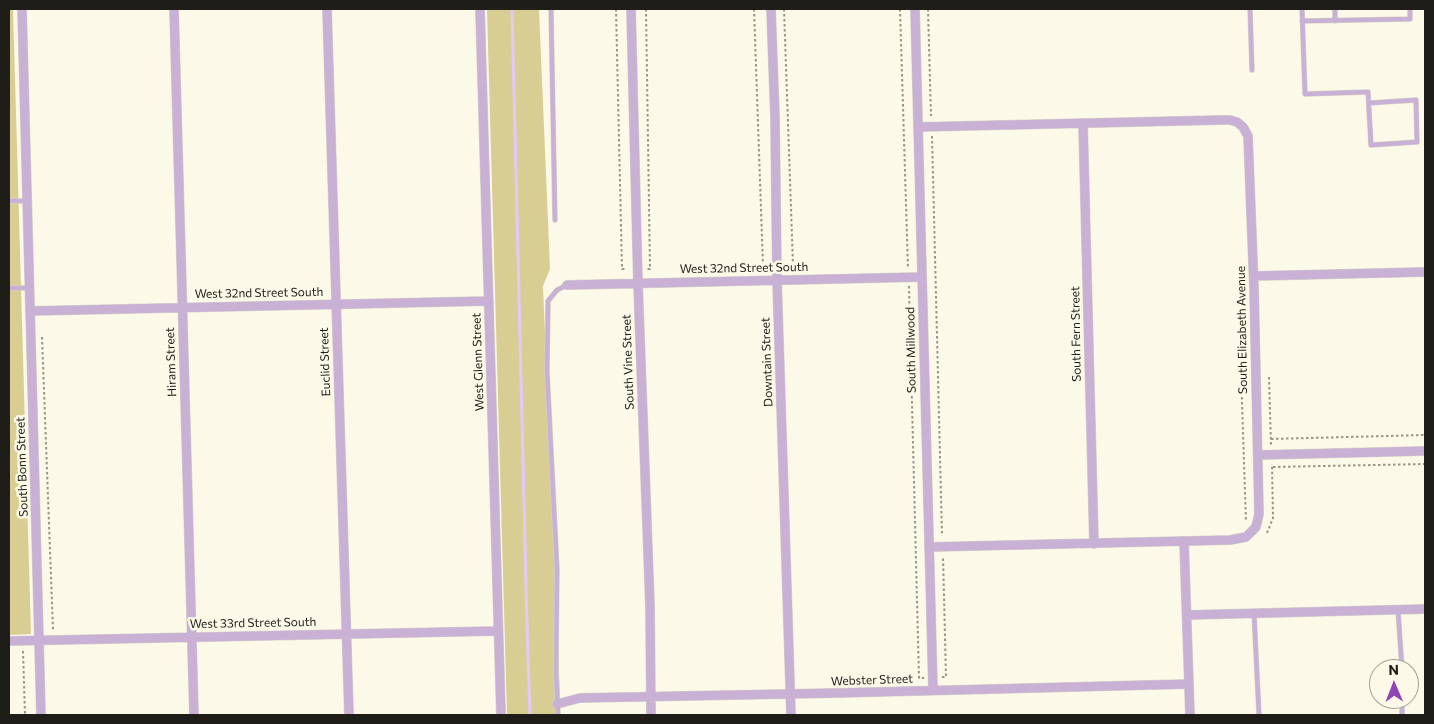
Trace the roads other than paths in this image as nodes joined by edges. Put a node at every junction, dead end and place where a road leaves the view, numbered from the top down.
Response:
1 (22, 9) edge
2 (174, 9) edge
3 (327, 9) edge
4 (480, 9) edge
5 (551, 9) edge
6 (631, 9) edge
7 (771, 9) edge
8 (916, 9) edge
9 (1250, 9) edge
10 (1302, 9) edge
11 (1335, 9) edge
12 (1410, 9) edge
13 (1335, 21) junction
14 (1302, 22) junction
15 (1252, 70) dead end
16 (1369, 102) junction
17 (1083, 123) junction
18 (918, 127) junction
19 (9, 201) edge
20 (27, 201) junction
21 (555, 220) dead end
22 (1425, 272) edge
23 (1254, 276) junction
24 (922, 277) junction
25 (777, 280) junction
26 (638, 284) junction
27 (567, 285) joint
28 (9, 288) edge
29 (29, 288) junction
30 (489, 301) junction
31 (335, 304) junction
32 (182, 308) junction
33 (30, 311) junction
34 (1425, 451) edge
35 (1258, 455) junction
36 (1184, 541) junction
37 (1094, 544) junction
38 (929, 547) junction
39 (1425, 609) edge
40 (1398, 610) junction
41 (1254, 613) junction
42 (1186, 615) junction
43 (498, 631) junction
44 (345, 634) junction
45 (192, 637) junction
46 (9, 640) edge
47 (39, 640) junction
48 (1401, 659) edge
49 (1190, 684) junction
50 (933, 690) junction
51 (790, 694) junction
52 (651, 697) junction
53 (557, 704) junction
54 (41, 715) edge
55 (194, 715) edge
56 (348, 715) edge
57 (501, 715) edge
58 (558, 715) edge
59 (651, 715) edge
60 (791, 715) edge
61 (1190, 715) edge
62 (1259, 715) edge

1 - 20 street, South Bonn Street
2 - 32 street, Hiram Street
3 - 31 street, Euclid Street
4 - 30 street, West Glenn Street
5 - 21 lane
6 - 26 street, South Vine Street
7 - 25 street, Downtain Street
8 - 18 street, South Millwood
9 - 15 lane
10 - 14 lane
11 - 13 lane
12 - 13 lane
13 - 14 lane
14 - 16 lane
16 - 16 lane
17 - 18 street
17 - 23 street, South Elizabeth Avenue
17 - 37 street, South Fern Street
18 - 24 street, South Millwood
19 - 20 lane
20 - 29 street, South Bonn Street
22 - 23 street
23 - 35 street, South Elizabeth Avenue
24 - 25 street, West 32nd Street South
24 - 38 street, South Millwood
25 - 26 street, West 32nd Street South
25 - 51 street, Downtain Street
26 - 27 street, West 32nd Street South
26 - 52 street, South Vine Street
27 - 53 lane
28 - 29 lane
29 - 33 street, South Bonn Street
30 - 31 street, West 32nd Street South
30 - 43 street, West Glenn Street
31 - 32 street, West 32nd Street South
31 - 44 street, Euclid Street
32 - 33 street, West 32nd Street South
32 - 45 street, Hiram Street
33 - 47 street, South Bonn Street
34 - 35 street
35 - 36 street, South Elizabeth Avenue
36 - 37 street
36 - 42 street
37 - 38 street
38 - 50 street, South Millwood
39 - 40 street
40 - 41 street
40 - 48 lane
41 - 42 street
41 - 62 lane
42 - 49 street
43 - 44 street, West 33rd Street South
43 - 57 street, West Glenn Street
44 - 45 street, West 33rd Street South
44 - 56 street, Euclid Street
45 - 47 street, West 33rd Street South
45 - 55 street, Hiram Street
46 - 47 street, West 33rd Street South
47 - 54 street, South Bonn Street
49 - 50 street, Webster Street
49 - 61 street
50 - 51 street, Webster Street
51 - 52 street, Webster Street
51 - 60 street, Downtain Street
52 - 53 street, Webster Street
52 - 59 street, South Vine Street
53 - 58 lane

